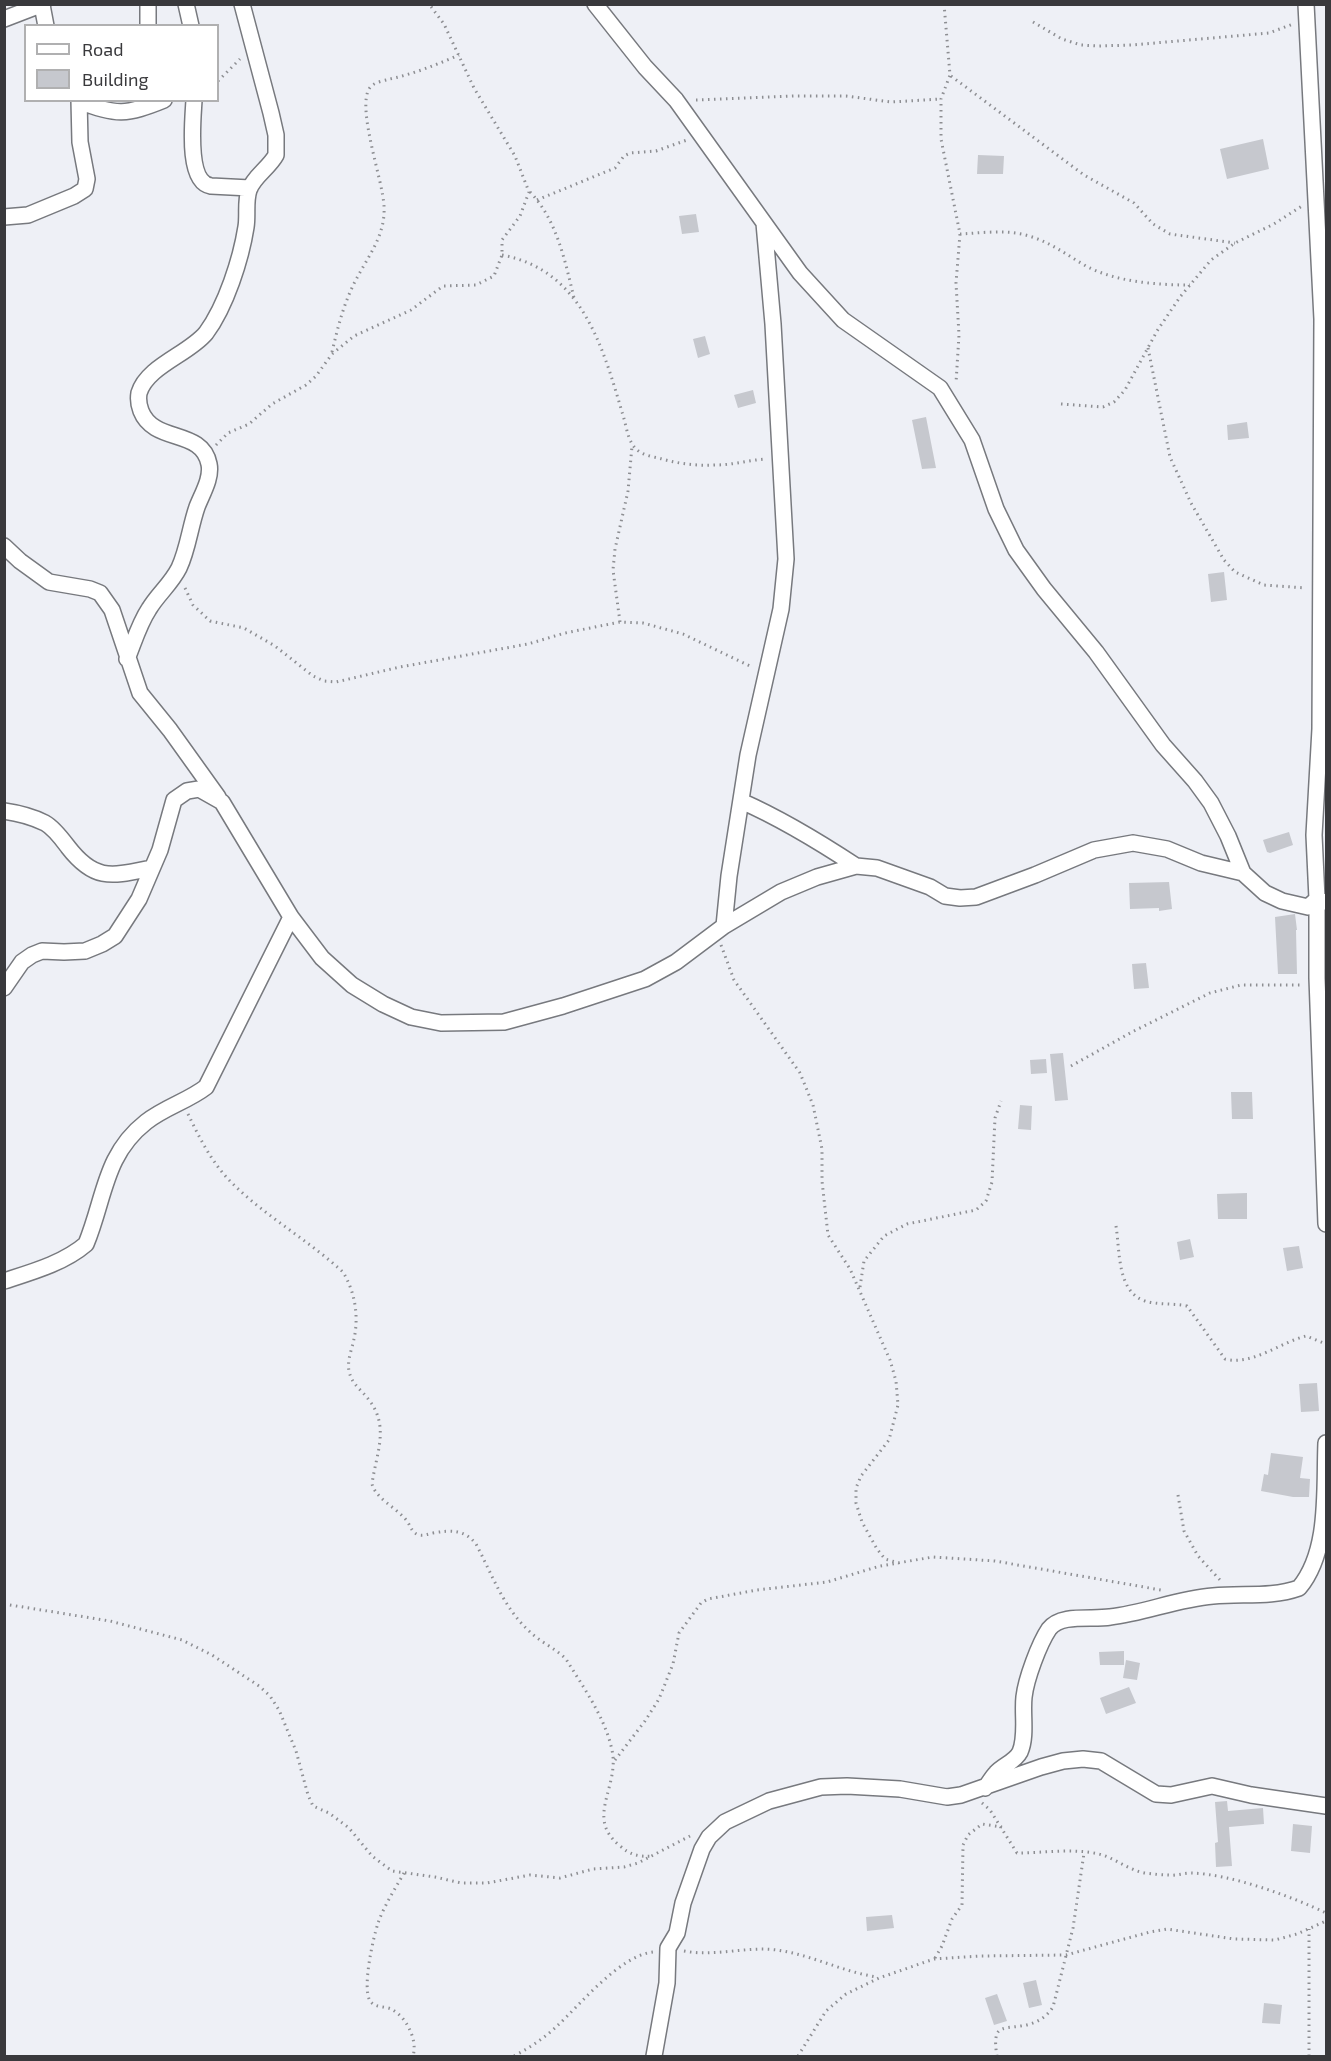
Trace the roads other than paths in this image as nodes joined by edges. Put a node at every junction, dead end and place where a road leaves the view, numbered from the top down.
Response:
1 (148, 4) edge
2 (186, 4) edge
3 (243, 4) edge
4 (595, 4) edge
5 (42, 5) edge
6 (1306, 12) edge
7 (4, 19) edge
8 (46, 24) edge
9 (148, 24) edge
10 (191, 24) edge
11 (79, 102) edge
12 (82, 102) edge
13 (194, 102) edge
14 (147, 104) edge
15 (250, 188) junction
16 (4, 217) edge
17 (763, 220) junction
18 (4, 546) edge
19 (127, 659) junction
20 (741, 801) junction
21 (222, 802) junction
22 (4, 811) edge
23 (856, 866) junction
24 (152, 868) junction
25 (1243, 873) junction
26 (1322, 901) edge
27 (291, 917) junction
28 (720, 929) junction
29 (4, 988) edge
30 (1326, 1224) edge
31 (4, 1281) edge
32 (1326, 1443) edge
33 (978, 1790) junction
34 (1326, 1806) edge
35 (654, 2056) edge

1 - 9 street
2 - 10 street
3 - 15 street
4 - 17 street
5 - 7 street
5 - 8 street
6 - 26 street
11 - 16 street
12 - 14 street
13 - 15 street
15 - 19 street
17 - 20 street
17 - 25 street
18 - 19 street
19 - 21 street
20 - 23 street
20 - 28 street
21 - 24 street
21 - 27 street
22 - 24 street
23 - 25 street
23 - 28 street
24 - 29 street
25 - 26 street
26 - 30 street
27 - 28 street
27 - 31 street
32 - 33 street
33 - 34 street
33 - 35 street

